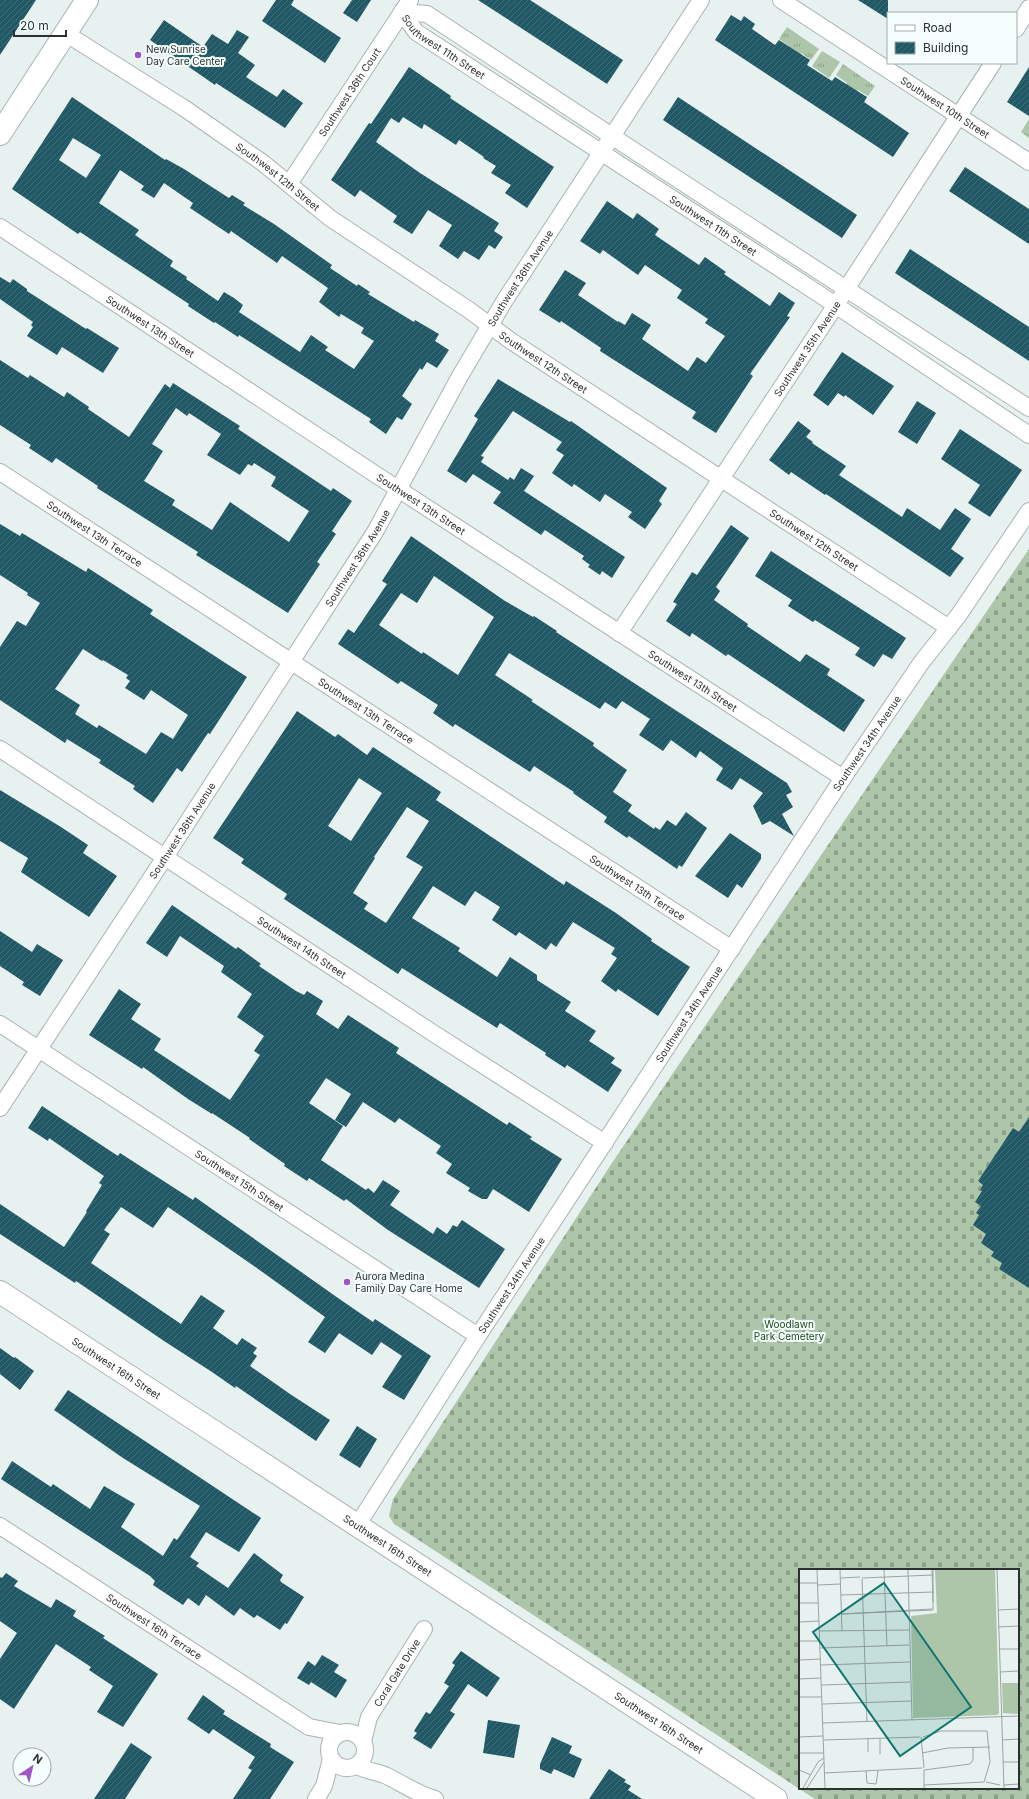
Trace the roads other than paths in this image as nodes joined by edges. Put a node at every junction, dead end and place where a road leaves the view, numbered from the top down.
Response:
1 (87, 0) edge
2 (701, 0) edge
3 (781, 0) edge
4 (406, 6) edge
5 (1029, 8) edge
6 (1017, 27) edge
7 (65, 33) junction
8 (992, 64) edge
9 (958, 115) junction
10 (2, 127) edge
11 (611, 136) junction
12 (601, 152) junction
13 (1029, 162) edge
14 (289, 184) junction
15 (0, 227) edge
16 (847, 289) junction
17 (836, 305) junction
18 (490, 325) junction
19 (1029, 408) edge
20 (1029, 435) edge
21 (0, 472) edge
22 (722, 478) junction
23 (399, 490) junction
24 (1029, 511) edge
25 (949, 628) junction
26 (619, 632) junction
27 (290, 662) junction
28 (0, 749) edge
29 (843, 778) junction
30 (165, 857) junction
31 (732, 949) junction
32 (0, 1024) edge
33 (38, 1049) junction
34 (0, 1108) edge
35 (605, 1143) junction
36 (0, 1292) edge
37 (478, 1336) junction
38 (358, 1524) junction
39 (0, 1526) edge
40 (424, 1629) dead end
41 (369, 1717) junction
42 (309, 1727) junction
43 (344, 1733) junction
44 (364, 1746) junction
45 (330, 1755) junction
46 (352, 1768) junction
47 (385, 1775) junction
48 (320, 1792) edge
49 (435, 1799) edge
50 (776, 1799) edge

1 - 7 street
2 - 11 street, Southwest 36th Avenue
3 - 9 street, Southwest 10th Street
4 - 11 street, Southwest 11th Street
4 - 12 street, Southwest 11th Street
4 - 14 street, Southwest 36th Court
5 - 6 street
7 - 10 street
7 - 14 street, Southwest 12th Street
8 - 9 street, Southwest 35th Avenue
9 - 13 street, Southwest 10th Street
9 - 16 street, Southwest 35th Avenue
11 - 12 street, Southwest 36th Avenue
11 - 16 street, Southwest 11th Street
12 - 17 street, Southwest 11th Street
12 - 18 street, Southwest 36th Avenue
14 - 18 street, Southwest 12th Street
15 - 23 street, Southwest 13th Street
16 - 17 street, Southwest 35th Avenue
16 - 19 street, Southwest 11th Street
17 - 20 street, Southwest 11th Street
17 - 22 street, Southwest 35th Avenue
18 - 22 street, Southwest 12th Street
18 - 23 street, Southwest 36th Avenue
21 - 27 street, Southwest 13th Terrace
22 - 25 street, Southwest 12th Street
22 - 26 street, Southwest 35th Avenue
23 - 26 street, Southwest 13th Street
23 - 27 street, Southwest 36th Avenue
24 - 25 street, Southwest 34th Avenue
25 - 29 street, Southwest 34th Avenue
26 - 29 street, Southwest 13th Street
27 - 30 street, Southwest 36th Avenue
27 - 31 street, Southwest 13th Terrace
28 - 30 street, Southwest 14th Street
29 - 31 street, Southwest 34th Avenue
30 - 33 street, Southwest 36th Avenue
30 - 35 street, Southwest 14th Street
31 - 35 street, Southwest 34th Avenue
32 - 33 street, Southwest 15th Street
33 - 34 street, Southwest 36th Avenue
33 - 37 street, Southwest 15th Street
35 - 37 street, Southwest 34th Avenue
36 - 38 street, Southwest 16th Street
37 - 38 street, Southwest 34th Avenue
38 - 50 street, Southwest 16th Street
39 - 42 street, Southwest 16th Terrace
40 - 41 street, Coral Gate Drive
41 - 43 street, Coral Gate Drive
41 - 44 street, Coral Gate Drive
42 - 43 street, Southwest 16th Terrace
42 - 45 street, Southwest 16th Terrace
43 - 44 street
43 - 45 street
44 - 46 street
44 - 47 street
45 - 46 street
45 - 48 street
46 - 47 street
46 - 48 street
47 - 49 street

